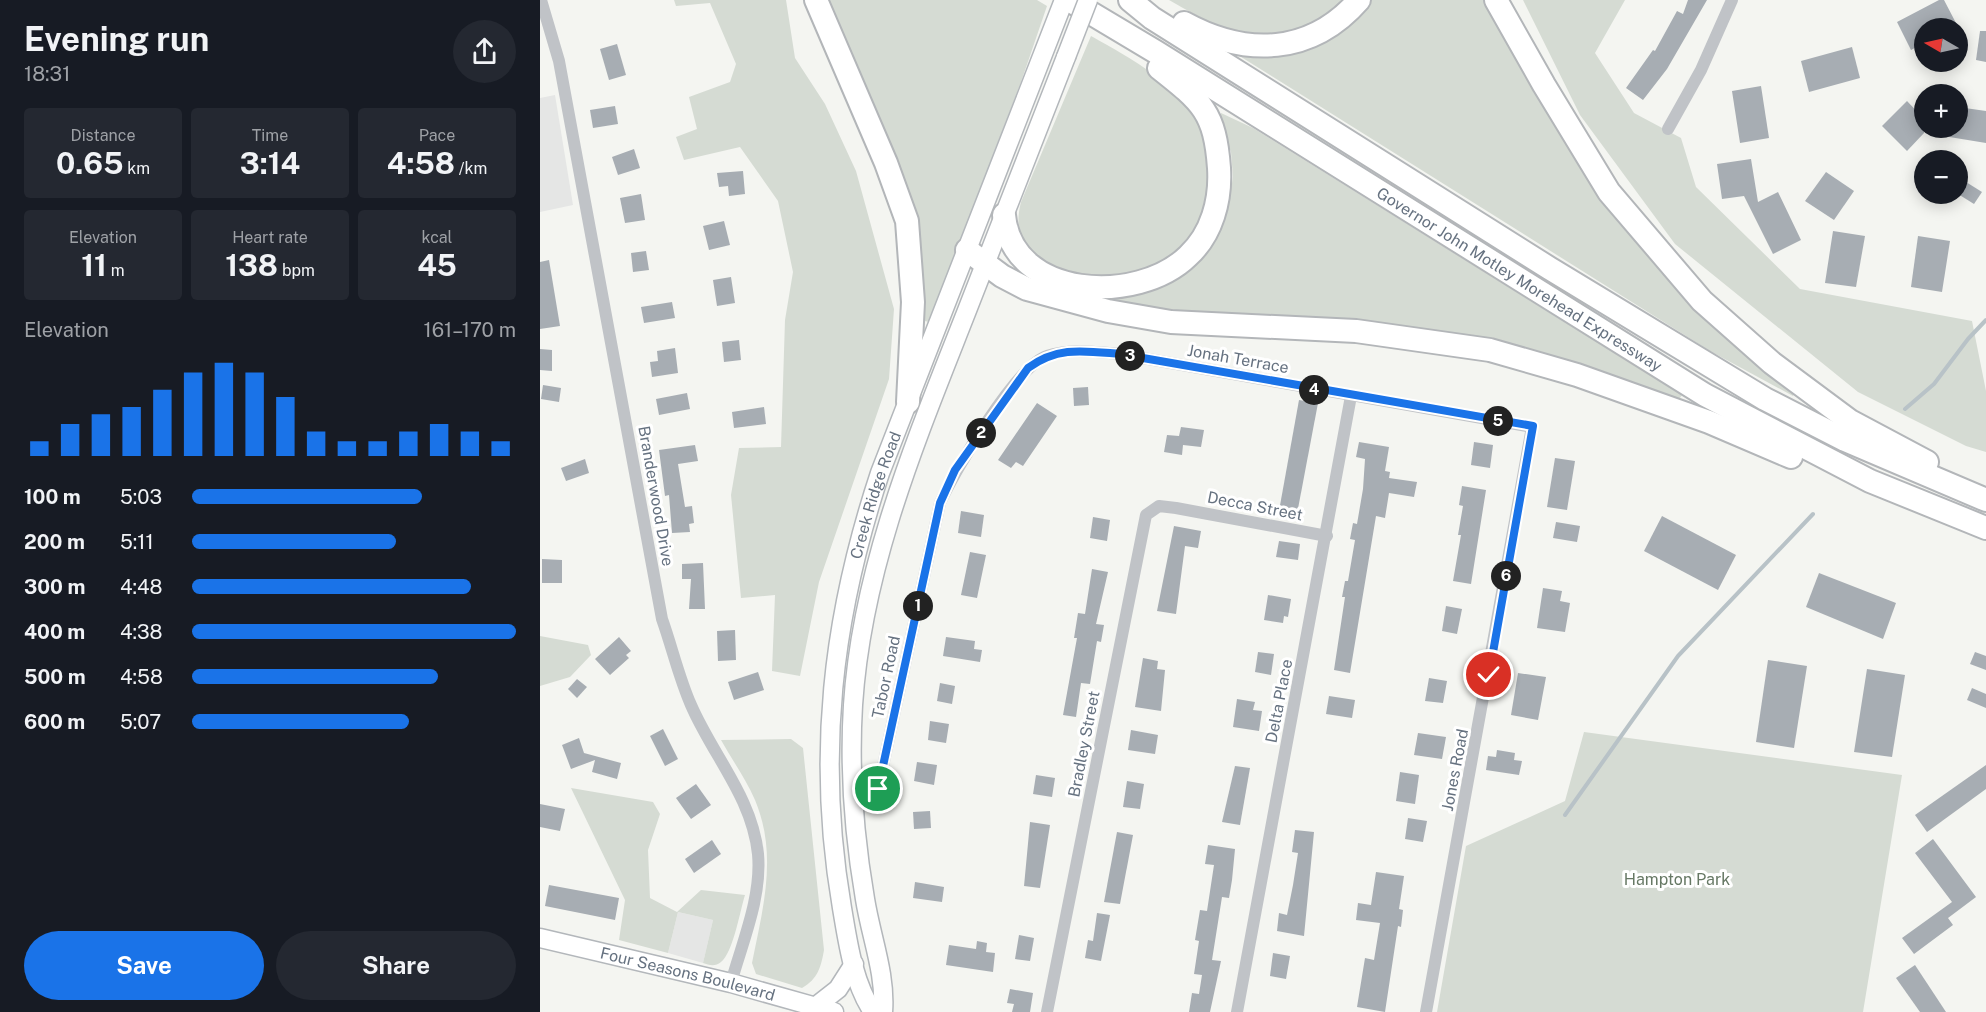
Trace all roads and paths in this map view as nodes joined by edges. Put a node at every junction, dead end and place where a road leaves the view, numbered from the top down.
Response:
1 (541, 0) edge
2 (816, 0) edge
3 (1064, 0) edge
4 (1069, 0) edge
5 (1088, 0) edge
6 (1359, 0) edge
7 (1496, 0) edge
8 (1732, 0) edge
9 (1132, 1) edge
10 (1123, 34) junction
11 (1668, 129) dead end
12 (1004, 215) junction
13 (967, 250) junction
14 (986, 265) junction
15 (1044, 356) joint
16 (1351, 396) junction
17 (908, 402) junction
18 (1533, 426) joint
19 (1870, 481) junction
20 (1986, 489) edge
21 (1986, 500) edge
22 (1176, 508) joint
23 (1986, 528) edge
24 (1327, 536) junction
25 (878, 789) dead end
26 (540, 938) edge
27 (854, 964) junction
28 (731, 983) junction
29 (815, 1007) junction
30 (834, 1012) edge
31 (873, 1012) edge
32 (883, 1012) edge
33 (1047, 1012) edge
34 (1237, 1012) edge
35 (1426, 1012) edge

1 - 28 street, Branderwood Drive
2 - 17 highway
3 - 13 main road, Creek Ridge Road
4 - 10 highway, Governor John Motley Morehead Expressway
5 - 12 main road, Creek Ridge Road, bridge
6 - 9 highway
7 - 20 highway
8 - 11 street
9 - 21 highway, Governor John Motley Morehead Expressway
10 - 12 highway
10 - 19 highway, Governor John Motley Morehead Expressway
12 - 14 main road, Creek Ridge Road
13 - 14 highway
13 - 17 main road, Creek Ridge Road
14 - 19 highway
14 - 32 main road, Creek Ridge Road
15 - 16 street, Jonah Terrace
15 - 25 street, Tabor Road
16 - 18 street, Jonah Terrace
16 - 24 street, Delta Place
17 - 27 main road, Creek Ridge Road
18 - 35 street, Jones Road
19 - 23 highway, Governor John Motley Morehead Expressway
22 - 24 street, Decca Street
22 - 33 street, Bradley Street
24 - 34 street, Delta Place
26 - 28 main road, Four Seasons Boulevard
27 - 29 main road
27 - 31 main road, Creek Ridge Road
28 - 29 main road, Four Seasons Boulevard
29 - 30 main road, Four Seasons Boulevard

